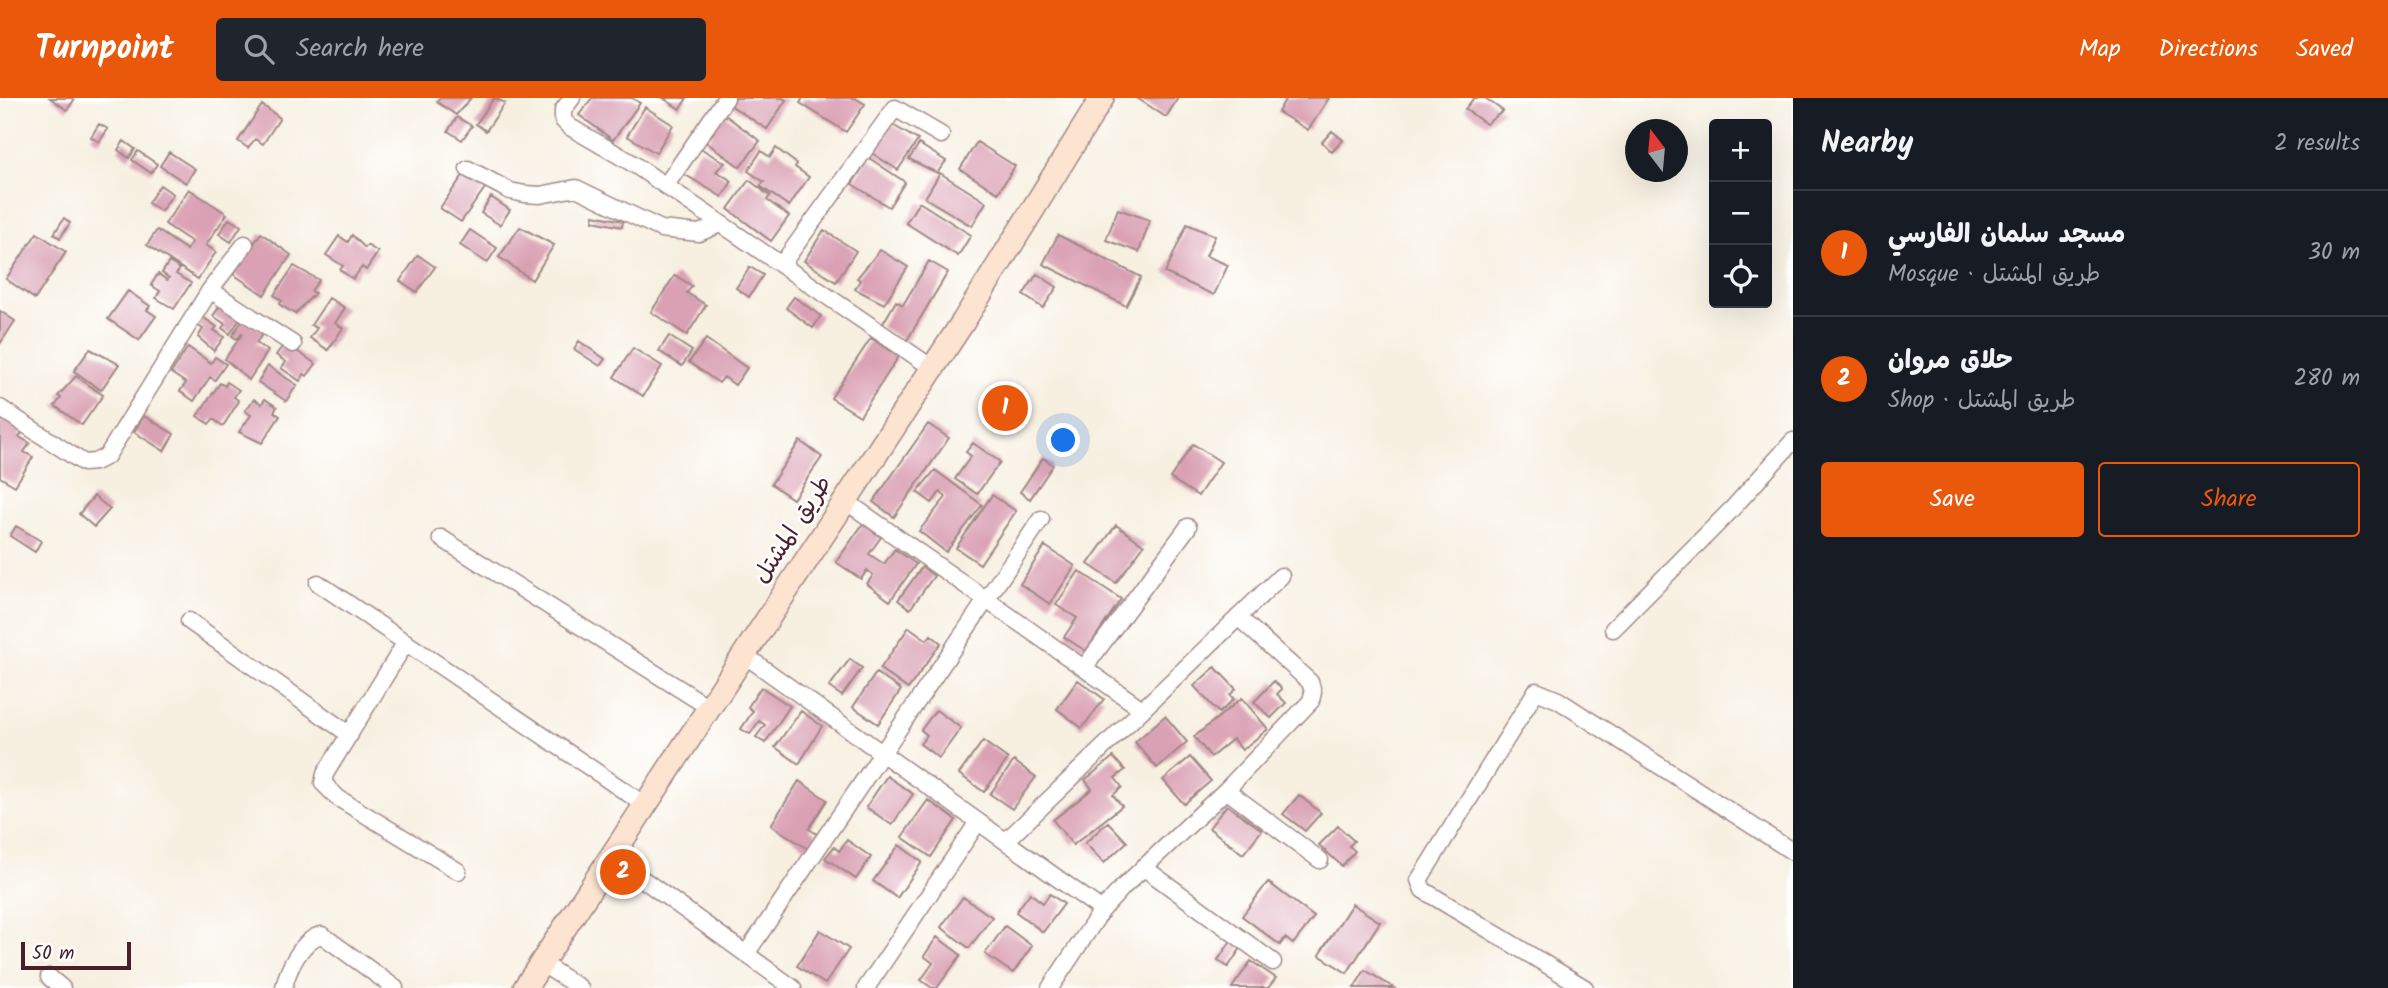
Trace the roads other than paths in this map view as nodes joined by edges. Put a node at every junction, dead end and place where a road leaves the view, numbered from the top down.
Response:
1 (572, 98) edge
2 (726, 98) edge
3 (881, 98) edge
4 (1102, 98) edge
5 (895, 108) junction
6 (941, 135) dead end
7 (468, 169) dead end
8 (666, 186) junction
9 (720, 224) junction
10 (245, 244) dead end
11 (782, 264) junction
12 (210, 290) junction
13 (293, 344) dead end
14 (931, 367) junction
15 (0, 408) edge
16 (1793, 441) edge
17 (844, 500) junction
18 (1041, 519) dead end
19 (1188, 527) dead end
20 (441, 538) dead end
21 (1281, 576) dead end
22 (318, 583) dead end
23 (988, 601) junction
24 (1238, 617) junction
25 (189, 621) dead end
26 (1613, 629) dead end
27 (406, 642) junction
28 (743, 654) junction
29 (1084, 668) junction
30 (710, 708) junction
31 (1142, 709) junction
32 (350, 735) junction
33 (883, 754) junction
34 (1226, 790) junction
35 (645, 805) junction
36 (978, 822) junction
37 (1006, 841) junction
38 (1793, 852) edge
39 (612, 857) junction
40 (1320, 860) dead end
41 (1143, 867) junction
42 (458, 871) dead end
43 (1102, 910) junction
44 (746, 954) junction
45 (1273, 962) dead end
46 (541, 963) junction
47 (284, 988) edge
48 (395, 988) edge
49 (525, 988) edge
50 (580, 988) edge
51 (793, 988) edge
52 (866, 988) edge
53 (1050, 988) edge
54 (1585, 988) edge

1 - 8 street
2 - 8 street
3 - 5 street
4 - 14 main road, طريق المشتل
5 - 6 street
5 - 11 street
7 - 9 street
8 - 9 street
9 - 11 street
10 - 12 street
11 - 14 street
12 - 13 street
12 - 15 street
14 - 17 main road, طريق المشتل
16 - 26 street
17 - 23 street
17 - 28 main road, طريق المشتل
18 - 23 street
19 - 29 street
20 - 30 street
21 - 24 street
22 - 27 street
23 - 29 street
23 - 33 street
24 - 31 street
24 - 34 street
25 - 32 street
27 - 32 street
27 - 35 street
28 - 30 main road, طريق المشتل
28 - 33 street
29 - 31 street
30 - 35 main road, طريق المشتل
31 - 37 street
32 - 42 street
33 - 36 street
33 - 44 street
34 - 40 street
34 - 41 street
35 - 39 main road, طريق المشتل
36 - 37 street
36 - 52 street
37 - 43 street
38 - 54 street
39 - 44 street
39 - 46 main road, طريق المشتل
41 - 43 street
41 - 45 street
43 - 53 street
44 - 51 street
46 - 49 main road, طريق المشتل
46 - 50 street
47 - 48 street

